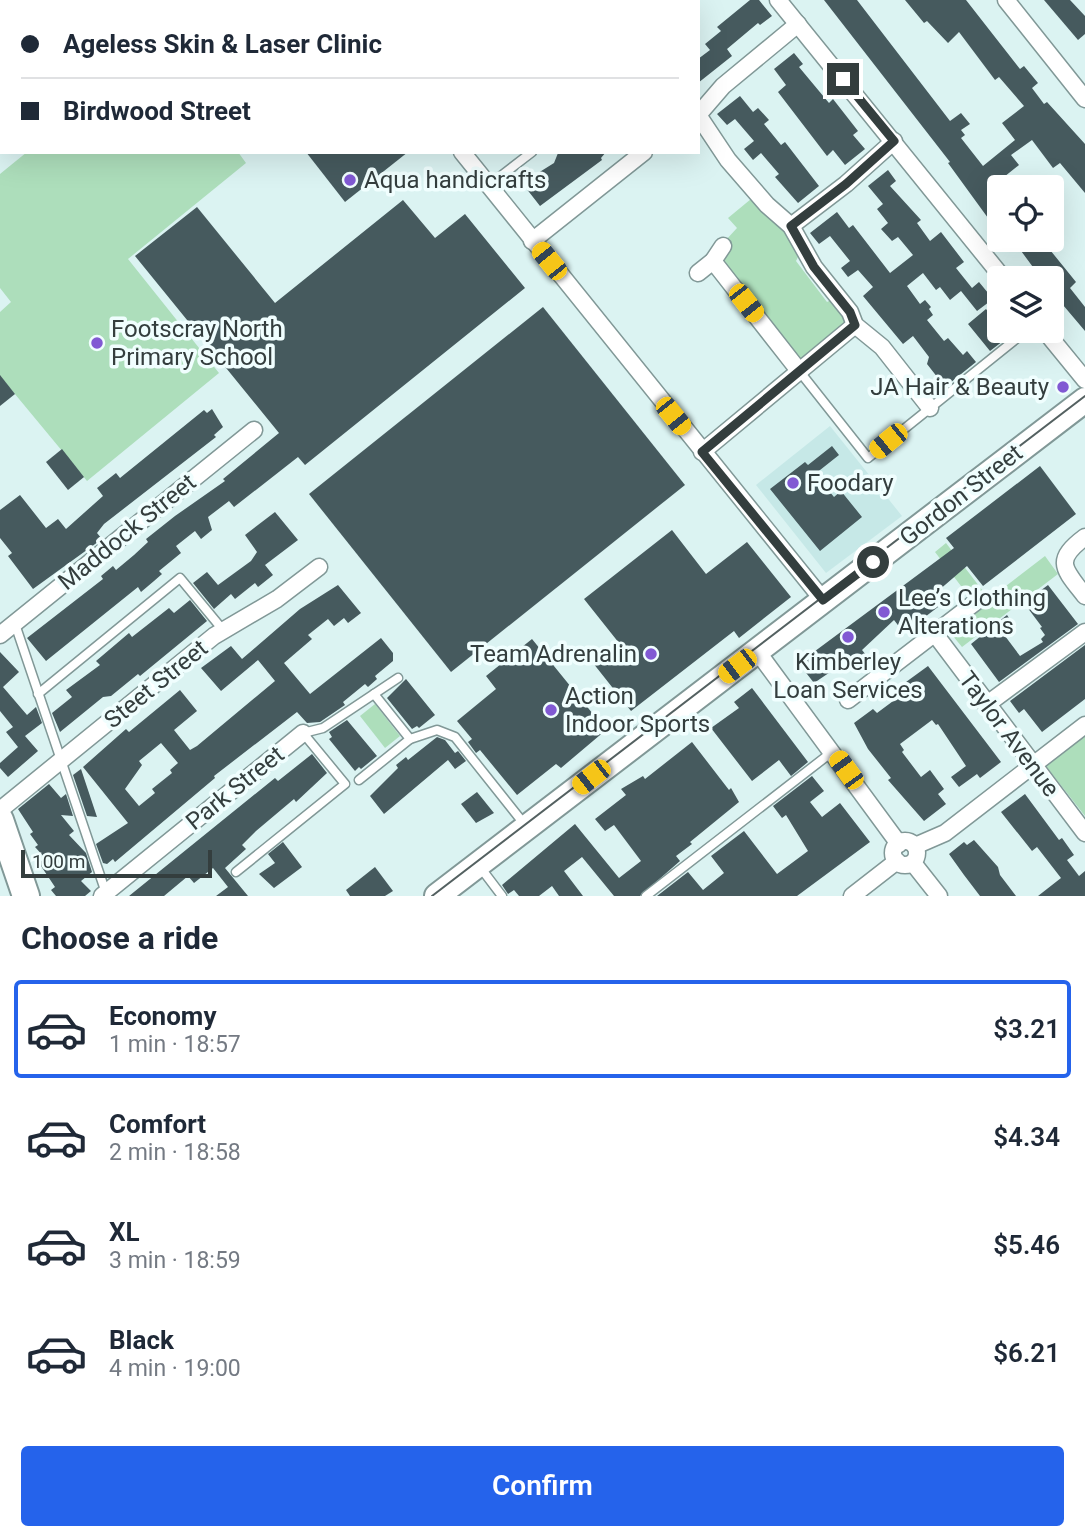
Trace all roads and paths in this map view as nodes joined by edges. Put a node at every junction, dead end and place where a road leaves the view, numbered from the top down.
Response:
1 (778, 0) edge
2 (1006, 0) edge
3 (798, 24) junction
4 (1085, 99) edge
5 (700, 113) edge
6 (700, 118) edge
7 (894, 141) junction
8 (463, 154) edge
9 (529, 154) edge
10 (642, 154) edge
11 (488, 186) junction
12 (791, 226) junction
13 (532, 241) junction
14 (723, 246) dead end
15 (713, 261) junction
16 (993, 266) edge
17 (698, 273) dead end
18 (855, 325) junction
19 (1011, 343) edge
20 (1055, 343) edge
21 (800, 372) junction
22 (1085, 380) edge
23 (1085, 400) edge
24 (930, 408) junction
25 (254, 430) dead end
26 (702, 452) junction
27 (1085, 537) edge
28 (319, 567) dead end
29 (1085, 596) edge
30 (823, 600) junction
31 (978, 601) dead end
32 (14, 623) junction
33 (223, 630) junction
34 (1085, 632) edge
35 (934, 634) junction
36 (0, 635) edge
37 (757, 651) junction
38 (398, 678) dead end
39 (38, 694) junction
40 (374, 694) junction
41 (848, 700) dead end
42 (986, 705) junction
43 (1085, 725) edge
44 (303, 733) junction
45 (410, 739) junction
46 (833, 752) junction
47 (61, 760) junction
48 (1033, 766) junction
49 (359, 780) dead end
50 (0, 810) edge
51 (0, 820) edge
52 (526, 827) junction
53 (1085, 833) edge
54 (906, 854) junction
55 (478, 864) junction
56 (236, 872) dead end
57 (105, 895) edge
58 (26, 896) edge
59 (437, 896) edge
60 (502, 896) edge
61 (646, 896) edge
62 (852, 896) edge
63 (939, 896) edge

1 - 3 street
2 - 4 street
3 - 5 street
3 - 7 street
6 - 12 street
7 - 12 street
7 - 16 street
8 - 11 street
9 - 11 lane
10 - 13 street
11 - 13 street
12 - 18 street
13 - 26 street
14 - 15 street
15 - 17 street
15 - 21 street
18 - 21 street
18 - 24 street
19 - 24 lane
20 - 22 street
21 - 24 lane
21 - 26 street
23 - 30 main road, Gordon Street
25 - 32 street, Maddock Street
26 - 30 street
27 - 29 street
28 - 33 street, Steet Street
30 - 37 main road, Gordon Street
31 - 35 street
32 - 36 street, Maddock Street
32 - 39 lane
33 - 39 lane
33 - 47 street, Steet Street
34 - 42 street
35 - 41 street
35 - 42 street, Taylor Avenue
37 - 46 street
37 - 52 main road, Gordon Street
38 - 40 lane
39 - 47 lane
40 - 44 lane
40 - 45 lane
42 - 48 street, Taylor Avenue
43 - 48 street
44 - 56 lane
44 - 57 street, Park Street
45 - 49 lane
45 - 52 lane
46 - 54 street
46 - 61 lane
47 - 50 street, Steet Street
47 - 57 lane
48 - 53 street, Taylor Avenue
48 - 54 street
51 - 58 highway
52 - 55 main road, Gordon Street
54 - 62 street
54 - 63 street
55 - 59 main road, Gordon Street
55 - 60 lane

